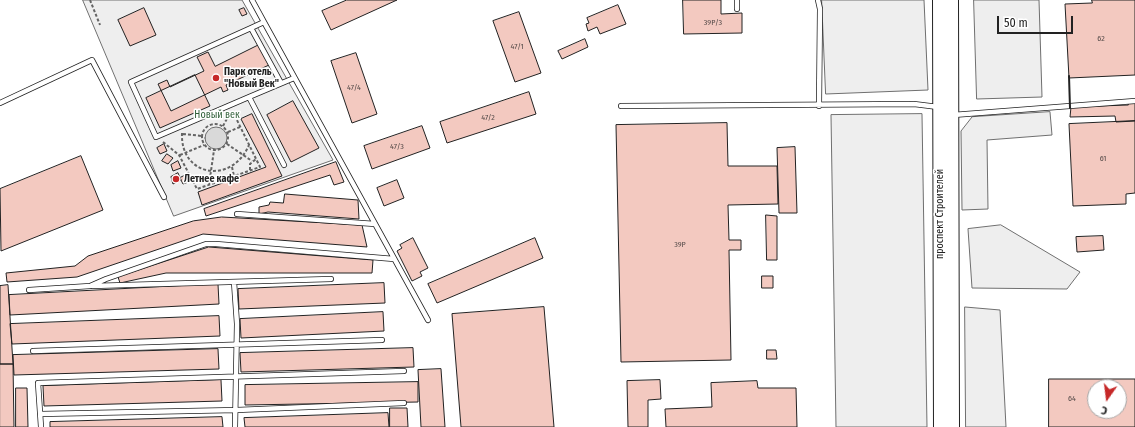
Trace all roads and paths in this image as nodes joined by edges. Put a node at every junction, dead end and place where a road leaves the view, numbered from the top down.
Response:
1 (90, 0) edge
2 (252, 0) edge
3 (737, 0) edge
4 (818, 0) edge
5 (940, 0) edge
6 (951, 0) edge
7 (738, 9) dead end
8 (264, 22) junction
9 (100, 25) dead end
10 (251, 28) junction
11 (294, 78) junction
12 (281, 83) junction
13 (248, 97) junction
14 (1135, 101) edge
15 (0, 103) edge
16 (621, 106) dead end
17 (819, 106) junction
18 (940, 107) junction
19 (952, 116) junction
20 (183, 125) junction
21 (223, 126) junction
22 (240, 127) junction
23 (228, 132) junction
24 (182, 133) junction
25 (202, 136) junction
26 (156, 137) junction
27 (204, 144) junction
28 (227, 144) junction
29 (249, 145) junction
30 (214, 150) junction
31 (186, 153) junction
32 (179, 155) junction
33 (244, 156) junction
34 (256, 159) junction
35 (252, 161) junction
36 (284, 165) dead end
37 (232, 167) junction
38 (211, 170) junction
39 (250, 170) junction
40 (234, 176) junction
41 (210, 185) junction
42 (164, 197) dead end
43 (237, 214) dead end
44 (375, 224) junction
45 (394, 259) junction
46 (331, 279) dead end
47 (234, 282) junction
48 (90, 286) junction
49 (29, 290) dead end
50 (428, 320) dead end
51 (382, 340) dead end
52 (236, 344) junction
53 (33, 351) dead end
54 (404, 371) dead end
55 (236, 377) junction
56 (404, 403) dead end
57 (237, 410) junction
58 (40, 414) junction
59 (41, 427) edge
60 (235, 427) edge
61 (941, 427) edge
62 (952, 427) edge

1 - 9 path
2 - 8 lane
3 - 7 lane
4 - 17 lane
5 - 18 main road, проспект Строителей
6 - 19 main road, проспект Строителей
8 - 10 lane
8 - 11 lane
10 - 12 lane
10 - 26 lane
11 - 12 lane
11 - 44 lane
12 - 13 lane
13 - 20 lane
13 - 36 lane
14 - 19 lane
15 - 42 lane
16 - 17 lane
17 - 18 lane
18 - 61 main road, проспект Строителей
19 - 62 main road, проспект Строителей
20 - 24 path
20 - 26 lane
21 - 22 path
21 - 23 path
21 - 25 path
22 - 23 path
22 - 29 path
23 - 28 path
24 - 25 path
24 - 31 path
25 - 27 path
26 - 32 path
27 - 30 path
27 - 31 path
28 - 30 path
28 - 33 path
29 - 33 path
29 - 34 path
30 - 38 path
31 - 32 path
31 - 38 path
32 - 41 path
33 - 35 path
33 - 37 path
34 - 35 path
34 - 39 path
35 - 39 path
37 - 38 path
37 - 40 path
38 - 41 path
39 - 40 path
40 - 41 path
43 - 44 lane
44 - 45 lane
45 - 48 lane
45 - 50 lane
46 - 47 lane
47 - 48 lane
47 - 52 lane
48 - 49 lane
51 - 52 lane
52 - 53 lane
52 - 55 lane
54 - 55 lane
55 - 57 lane
55 - 58 lane
56 - 57 lane
57 - 58 lane
57 - 60 lane
58 - 59 lane

